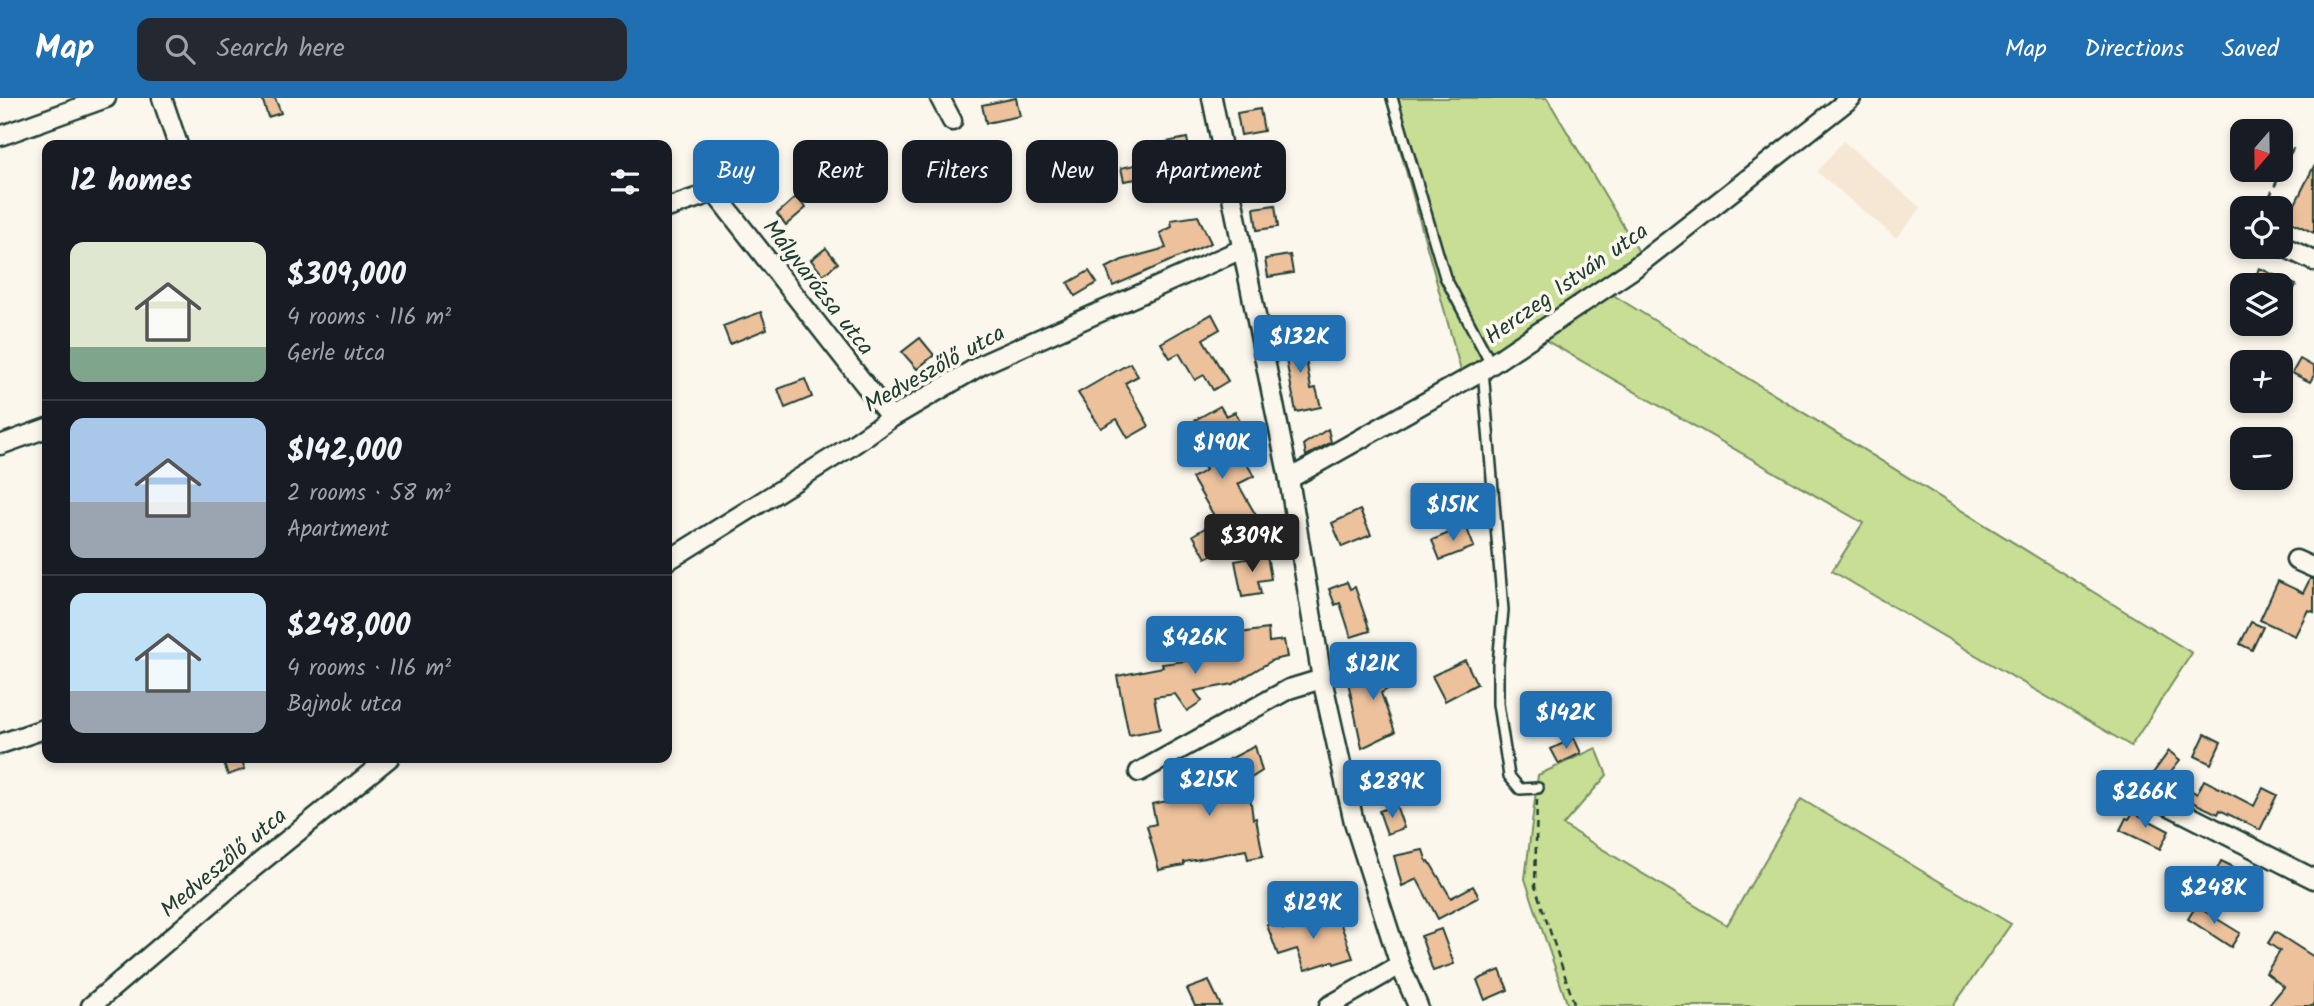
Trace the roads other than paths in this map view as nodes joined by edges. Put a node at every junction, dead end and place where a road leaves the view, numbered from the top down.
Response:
1 (106, 98) edge
2 (162, 98) edge
3 (940, 98) edge
4 (1212, 98) edge
5 (1392, 98) edge
6 (1851, 98) edge
7 (952, 121) dead end
8 (0, 136) edge
9 (176, 140) edge
10 (672, 206) edge
11 (1242, 249) junction
12 (2293, 251) edge
13 (2314, 261) edge
14 (1487, 367) junction
15 (891, 418) junction
16 (42, 430) edge
17 (0, 445) edge
18 (1289, 479) junction
19 (672, 558) edge
20 (2296, 559) dead end
21 (2314, 568) edge
22 (1322, 679) junction
23 (42, 730) edge
24 (0, 744) edge
25 (384, 763) edge
26 (1139, 772) dead end
27 (1538, 788) road end
28 (2138, 790) dead end
29 (2314, 879) edge
30 (1400, 965) junction
31 (91, 1006) edge
32 (1329, 1006) edge
33 (1418, 1006) edge

1 - 8 street
2 - 9 street
3 - 7 street
4 - 11 street
5 - 14 lane
6 - 14 street, Herczeg István utca
10 - 15 street, Mályvarózsa utca
11 - 15 street, Medveszőlő utca
11 - 18 street
12 - 13 street
14 - 18 street, Herczeg István utca
14 - 27 lane
15 - 19 street, Medveszőlő utca
16 - 17 street
18 - 22 street
20 - 21 street
22 - 26 street
22 - 30 street
23 - 24 street
25 - 31 street, Medveszőlő utca
28 - 29 street
30 - 32 street
30 - 33 street

